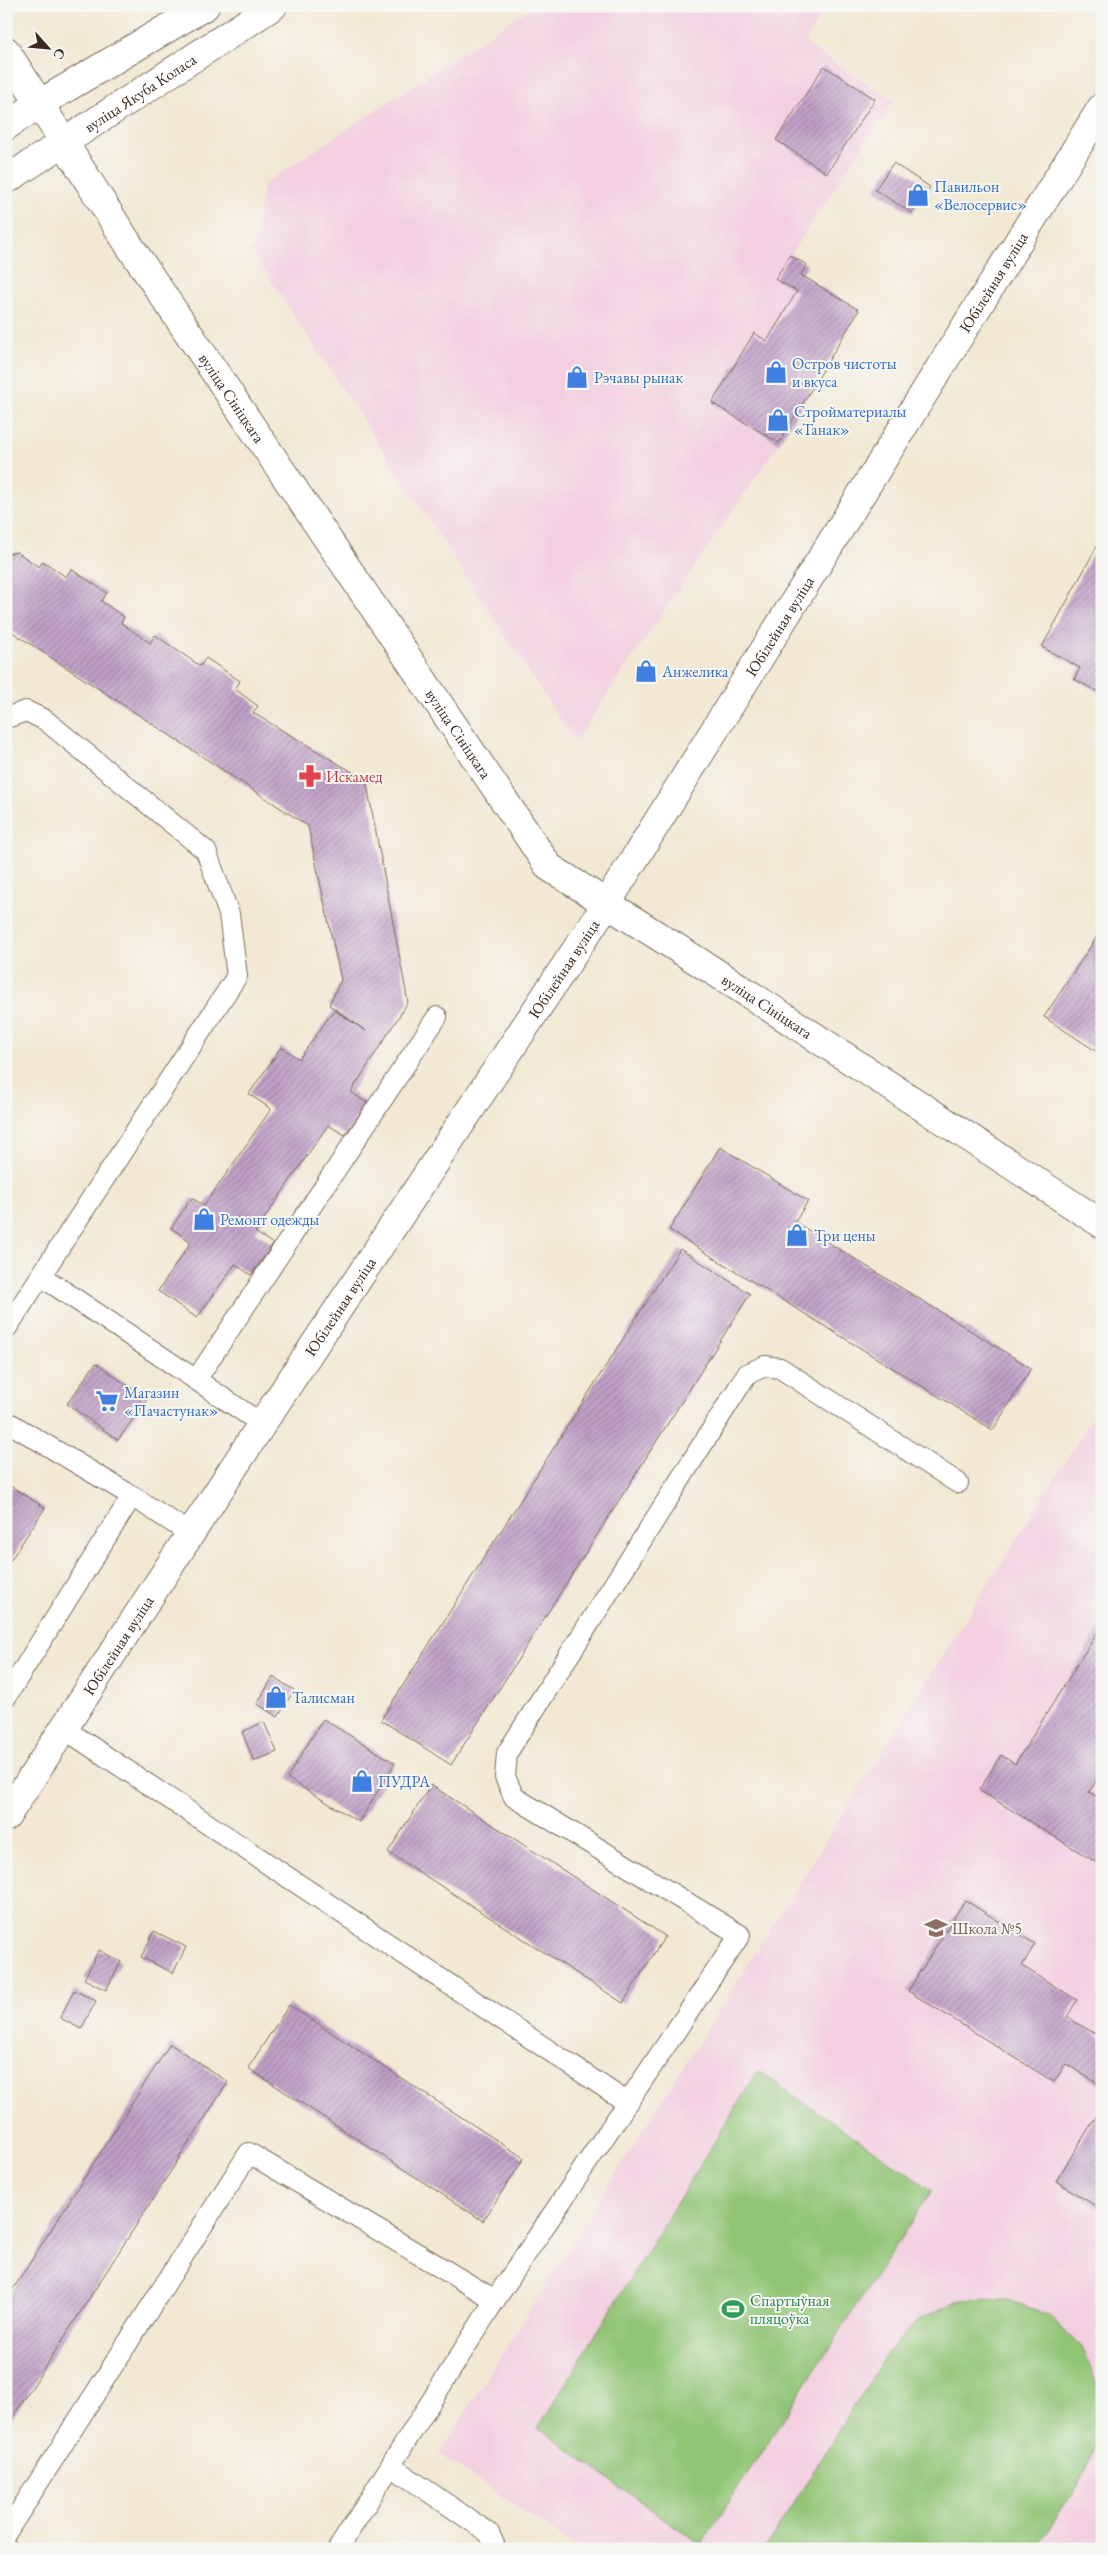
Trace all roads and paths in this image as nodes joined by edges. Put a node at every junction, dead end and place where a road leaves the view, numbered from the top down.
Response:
1 (205, 6) edge
2 (273, 6) edge
3 (6, 51) edge
4 (39, 104) junction
5 (1102, 107) edge
6 (6, 126) edge
7 (64, 144) junction
8 (6, 180) edge
9 (6, 718) edge
10 (607, 903) junction
11 (437, 1017) dead end
12 (1102, 1224) edge
13 (41, 1276) junction
14 (6, 1329) edge
15 (196, 1380) junction
16 (6, 1421) edge
17 (262, 1424) junction
18 (958, 1483) dead end
19 (132, 1496) junction
20 (191, 1534) junction
21 (6, 1697) edge
22 (63, 1728) junction
23 (6, 1817) edge
24 (628, 2103) junction
25 (495, 2300) junction
26 (391, 2466) junction
27 (6, 2533) edge
28 (338, 2549) edge
29 (496, 2549) edge

1 - 4 street
2 - 7 street, вуліца Якуба Коласа
3 - 4 street, вуліца Сініцкага
4 - 6 street
4 - 7 street, вуліца Сініцкага
5 - 10 street, Юбілейная вуліца
7 - 8 street, вуліца Якуба Коласа
7 - 10 street, вуліца Сініцкага
9 - 13 lane
10 - 12 street, вуліца Сініцкага
10 - 17 street, Юбілейная вуліца
11 - 15 lane
13 - 14 lane
13 - 15 lane
15 - 17 lane
16 - 19 lane
17 - 20 street, Юбілейная вуліца
18 - 24 lane
19 - 20 lane
19 - 21 lane
20 - 22 street, Юбілейная вуліца
22 - 23 street, Юбілейная вуліца
22 - 24 lane
24 - 25 lane
25 - 26 lane
25 - 27 lane
26 - 28 lane
26 - 29 lane

